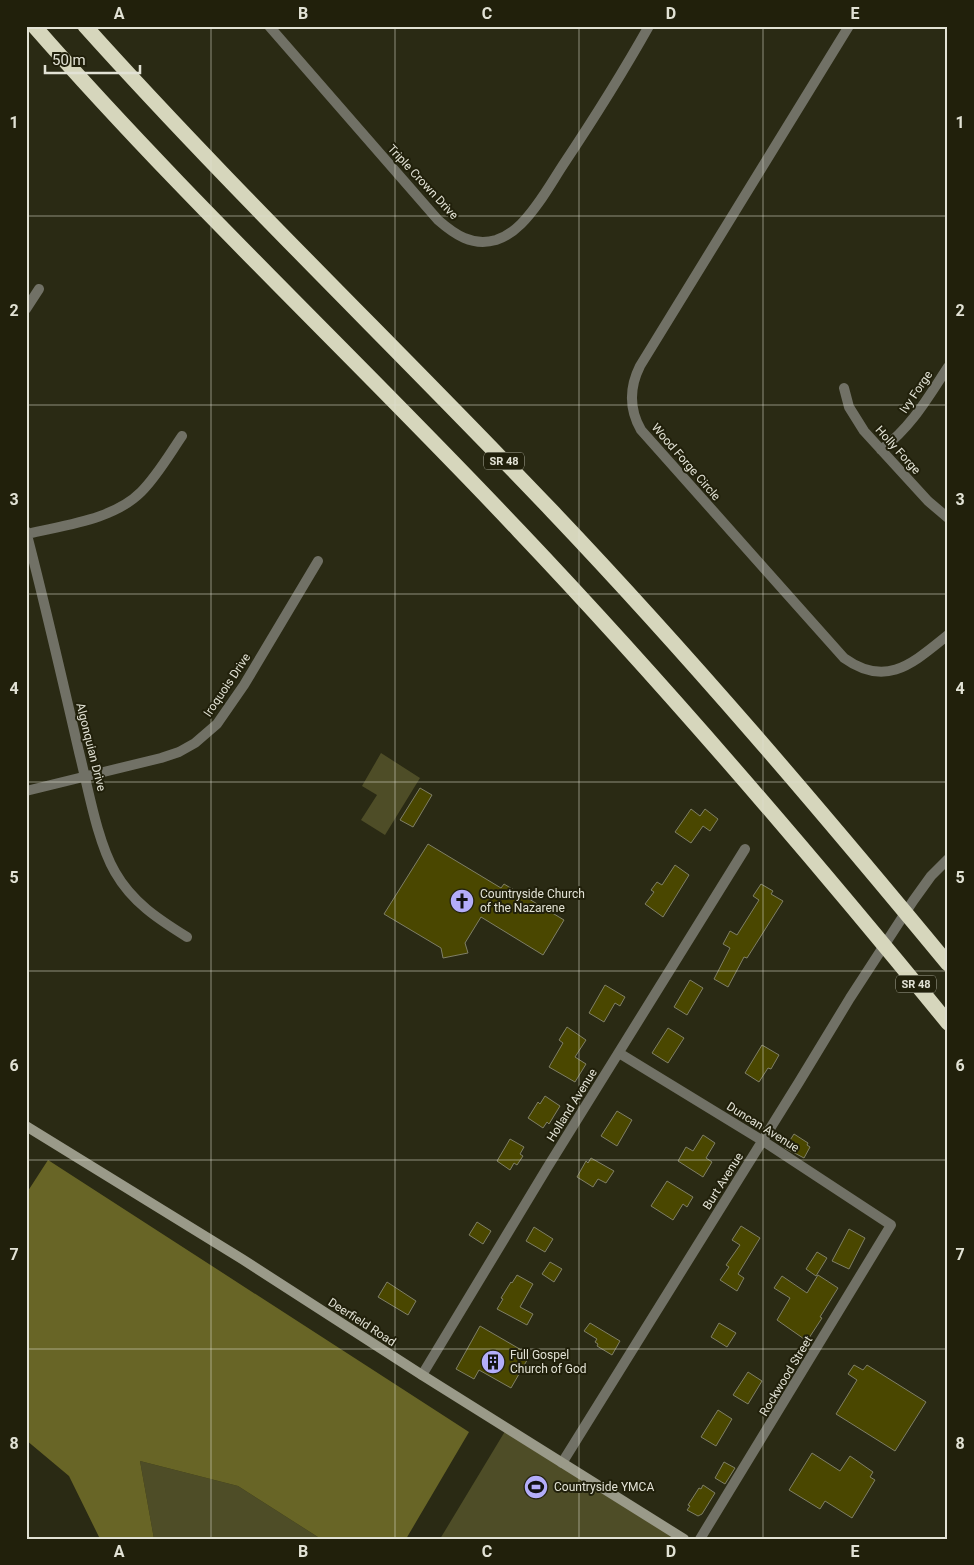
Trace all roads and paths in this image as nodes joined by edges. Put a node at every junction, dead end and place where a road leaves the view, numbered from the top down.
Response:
1 (34, 26) edge
2 (85, 26) edge
3 (268, 26) edge
4 (650, 26) edge
5 (849, 26) edge
6 (39, 289) dead end
7 (26, 310) edge
8 (948, 367) edge
9 (844, 388) dead end
10 (182, 436) dead end
11 (881, 450) junction
12 (948, 518) edge
13 (27, 532) edge
14 (318, 561) dead end
15 (948, 635) edge
16 (85, 777) junction
17 (26, 791) edge
18 (745, 849) dead end
19 (948, 859) edge
20 (905, 912) junction
21 (187, 937) dead end
22 (884, 945) junction
23 (948, 964) edge
24 (948, 1023) edge
25 (619, 1053) junction
26 (26, 1126) edge
27 (763, 1141) junction
28 (891, 1225) joint
29 (422, 1375) junction
30 (562, 1463) junction
31 (684, 1539) edge
32 (700, 1539) edge

1 - 22 highway, SR 48
2 - 20 highway, SR 48
3 - 4 street, Triple Crown Drive
5 - 15 street, Wood Forge Circle
6 - 7 street
8 - 11 street, Ivy Forge
9 - 11 street, Holly Forge
10 - 13 street
11 - 12 street, Holly Forge
13 - 16 street, Algonquian Drive
14 - 16 street, Iroquois Drive
16 - 17 street, Iroquois Drive
16 - 21 street, Algonquian Drive
18 - 25 street, Holland Avenue
19 - 20 street, Burt Avenue
20 - 22 street, Burt Avenue
20 - 23 highway, SR 48
22 - 24 highway, SR 48
22 - 27 street, Burt Avenue
25 - 27 street, Duncan Avenue
25 - 29 street, Holland Avenue
26 - 29 street, Deerfield Road
27 - 28 street, Duncan Avenue
27 - 30 street, Burt Avenue
28 - 32 street, Rockwood Street
29 - 30 street, Deerfield Road
30 - 31 street, Deerfield Road

